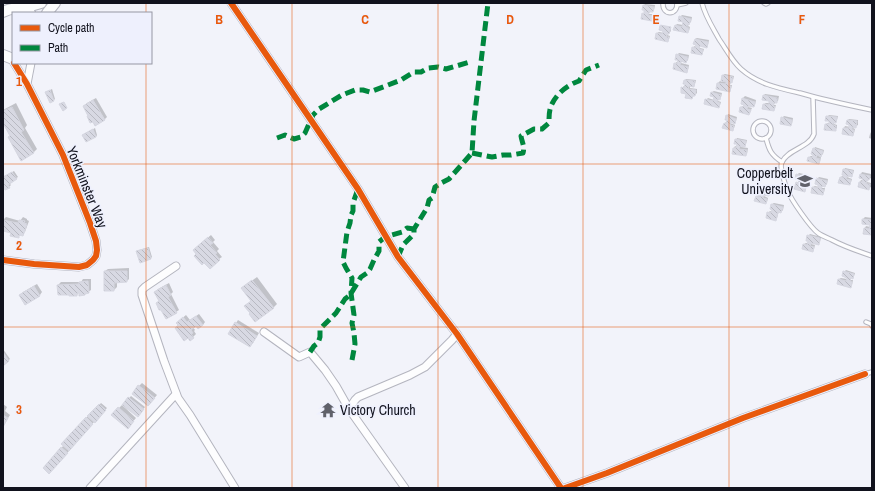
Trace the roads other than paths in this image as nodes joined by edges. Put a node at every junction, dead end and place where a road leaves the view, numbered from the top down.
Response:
1 (41, 3) edge
2 (55, 3) edge
3 (231, 3) edge
4 (663, 3) edge
5 (686, 3) edge
6 (702, 3) edge
7 (764, 3) edge
8 (768, 3) edge
9 (677, 4) edge
10 (25, 11) edge
11 (4, 12) edge
12 (48, 12) edge
13 (13, 64) edge
14 (30, 64) edge
15 (27, 84) junction
16 (813, 97) junction
17 (872, 110) edge
18 (766, 138) junction
19 (782, 162) junction
20 (872, 256) edge
21 (3, 260) edge
22 (176, 266) dead end
23 (866, 322) dead end
24 (872, 326) edge
25 (264, 332) dead end
26 (456, 334) junction
27 (868, 373) edge
28 (176, 394) junction
29 (350, 409) junction
30 (90, 488) edge
31 (235, 488) edge
32 (405, 488) edge
33 (562, 488) edge
34 (565, 488) edge

1 - 10 main road
2 - 12 main road
3 - 26 street
4 - 9 lane
5 - 9 lane
6 - 16 lane
7 - 8 lane
10 - 11 main road
13 - 15 street, Yorkminster Way
14 - 15 street
15 - 21 street, Yorkminster Way
16 - 17 lane
16 - 19 lane
18 - 18 lane
18 - 19 lane
19 - 20 lane
22 - 28 street
23 - 24 lane
25 - 29 street
26 - 29 street
26 - 33 street
27 - 34 street
28 - 30 street
28 - 31 street
29 - 32 street

